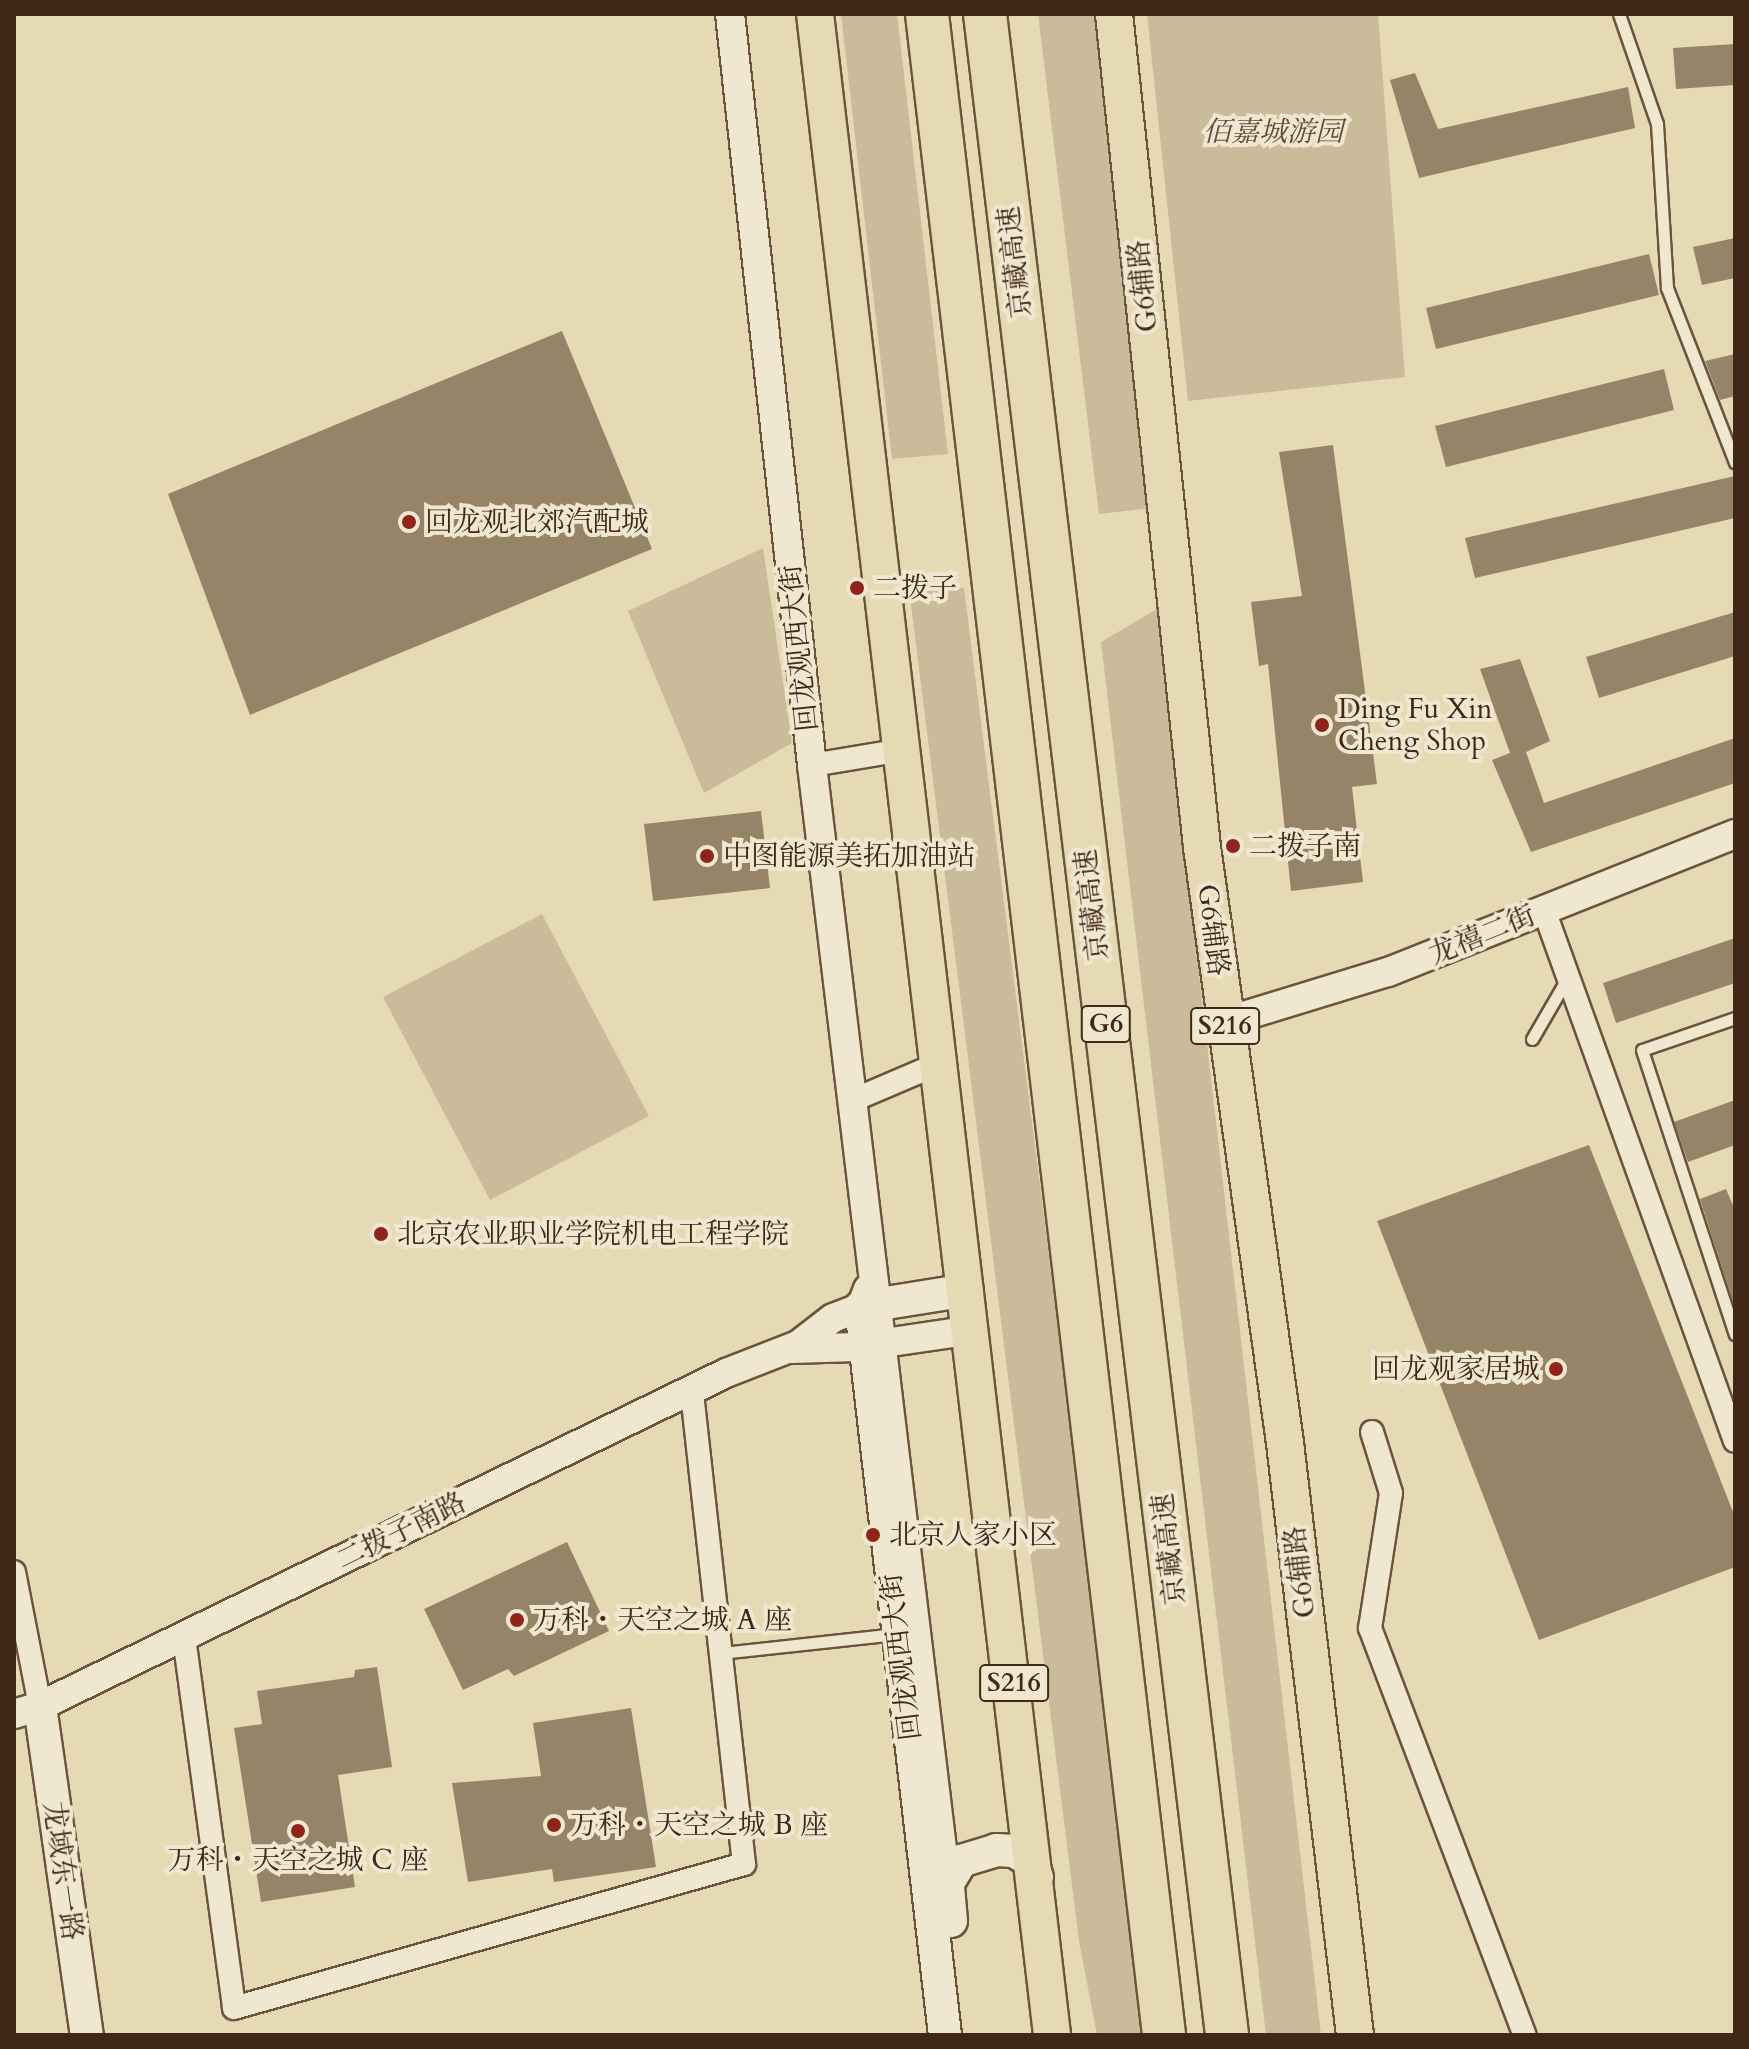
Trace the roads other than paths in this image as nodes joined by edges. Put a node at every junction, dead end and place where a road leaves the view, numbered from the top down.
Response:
1 (730, 14) edge
2 (815, 14) edge
3 (927, 14) edge
4 (985, 14) edge
5 (1114, 14) edge
6 (1619, 14) edge
7 (1735, 462) edge
8 (903, 750) junction
9 (812, 765) junction
10 (1735, 834) edge
11 (1544, 910) junction
12 (1568, 977) junction
13 (1735, 1018) edge
14 (1224, 1022) junction
15 (1532, 1039) dead end
16 (940, 1063) junction
17 (851, 1101) junction
18 (967, 1290) junction
19 (870, 1297) junction
20 (972, 1330) junction
21 (1735, 1334) edge
22 (875, 1345) junction
23 (788, 1350) junction
24 (692, 1390) junction
25 (1372, 1432) dead end
26 (1735, 1441) edge
27 (14, 1572) edge
28 (899, 1633) junction
29 (184, 1637) junction
30 (721, 1653) junction
31 (27, 1710) edge
32 (1037, 1877) junction
33 (947, 1891) junction
34 (87, 2035) edge
35 (945, 2035) edge
36 (964, 2035) edge
37 (1052, 2035) edge
38 (1164, 2035) edge
39 (1227, 2035) edge
40 (1355, 2035) edge
41 (1525, 2035) edge

1 - 9 street, 回龙观西大街
2 - 8 main road, S216
3 - 38 highway, 京藏高速 / G6
4 - 39 highway, 京藏高速 / G6
5 - 14 main road, G6辅路 / S216
6 - 7 lane
8 - 9 street
8 - 16 main road, S216
9 - 17 street, 回龙观西大街
10 - 11 street, 龙禧二街
11 - 12 street
11 - 14 street, 龙禧二街
12 - 15 lane
12 - 26 street
13 - 21 lane
14 - 40 main road, G6辅路 / S216
16 - 17 street
16 - 18 main road, S216
17 - 19 street, 回龙观西大街
18 - 19 main road, 二拨子南路
18 - 20 main road, S216
19 - 22 main road, 回龙观西大街
19 - 23 street, 二拨子南路
20 - 22 street, 二拨子南路
20 - 32 main road, S216
22 - 23 street, 二拨子南路
22 - 28 main road, 回龙观西大街
22 - 33 street, 回龙观西大街
23 - 24 street, 二拨子南路
24 - 29 street, 二拨子南路
24 - 30 street
25 - 41 street
27 - 31 street
28 - 30 lane
28 - 35 main road, 回龙观西大街
29 - 30 street
29 - 31 street, 二拨子南路
31 - 34 main road, 龙域东一路
32 - 33 main road
32 - 37 main road, S216
33 - 36 main road, 回龙观西大街

